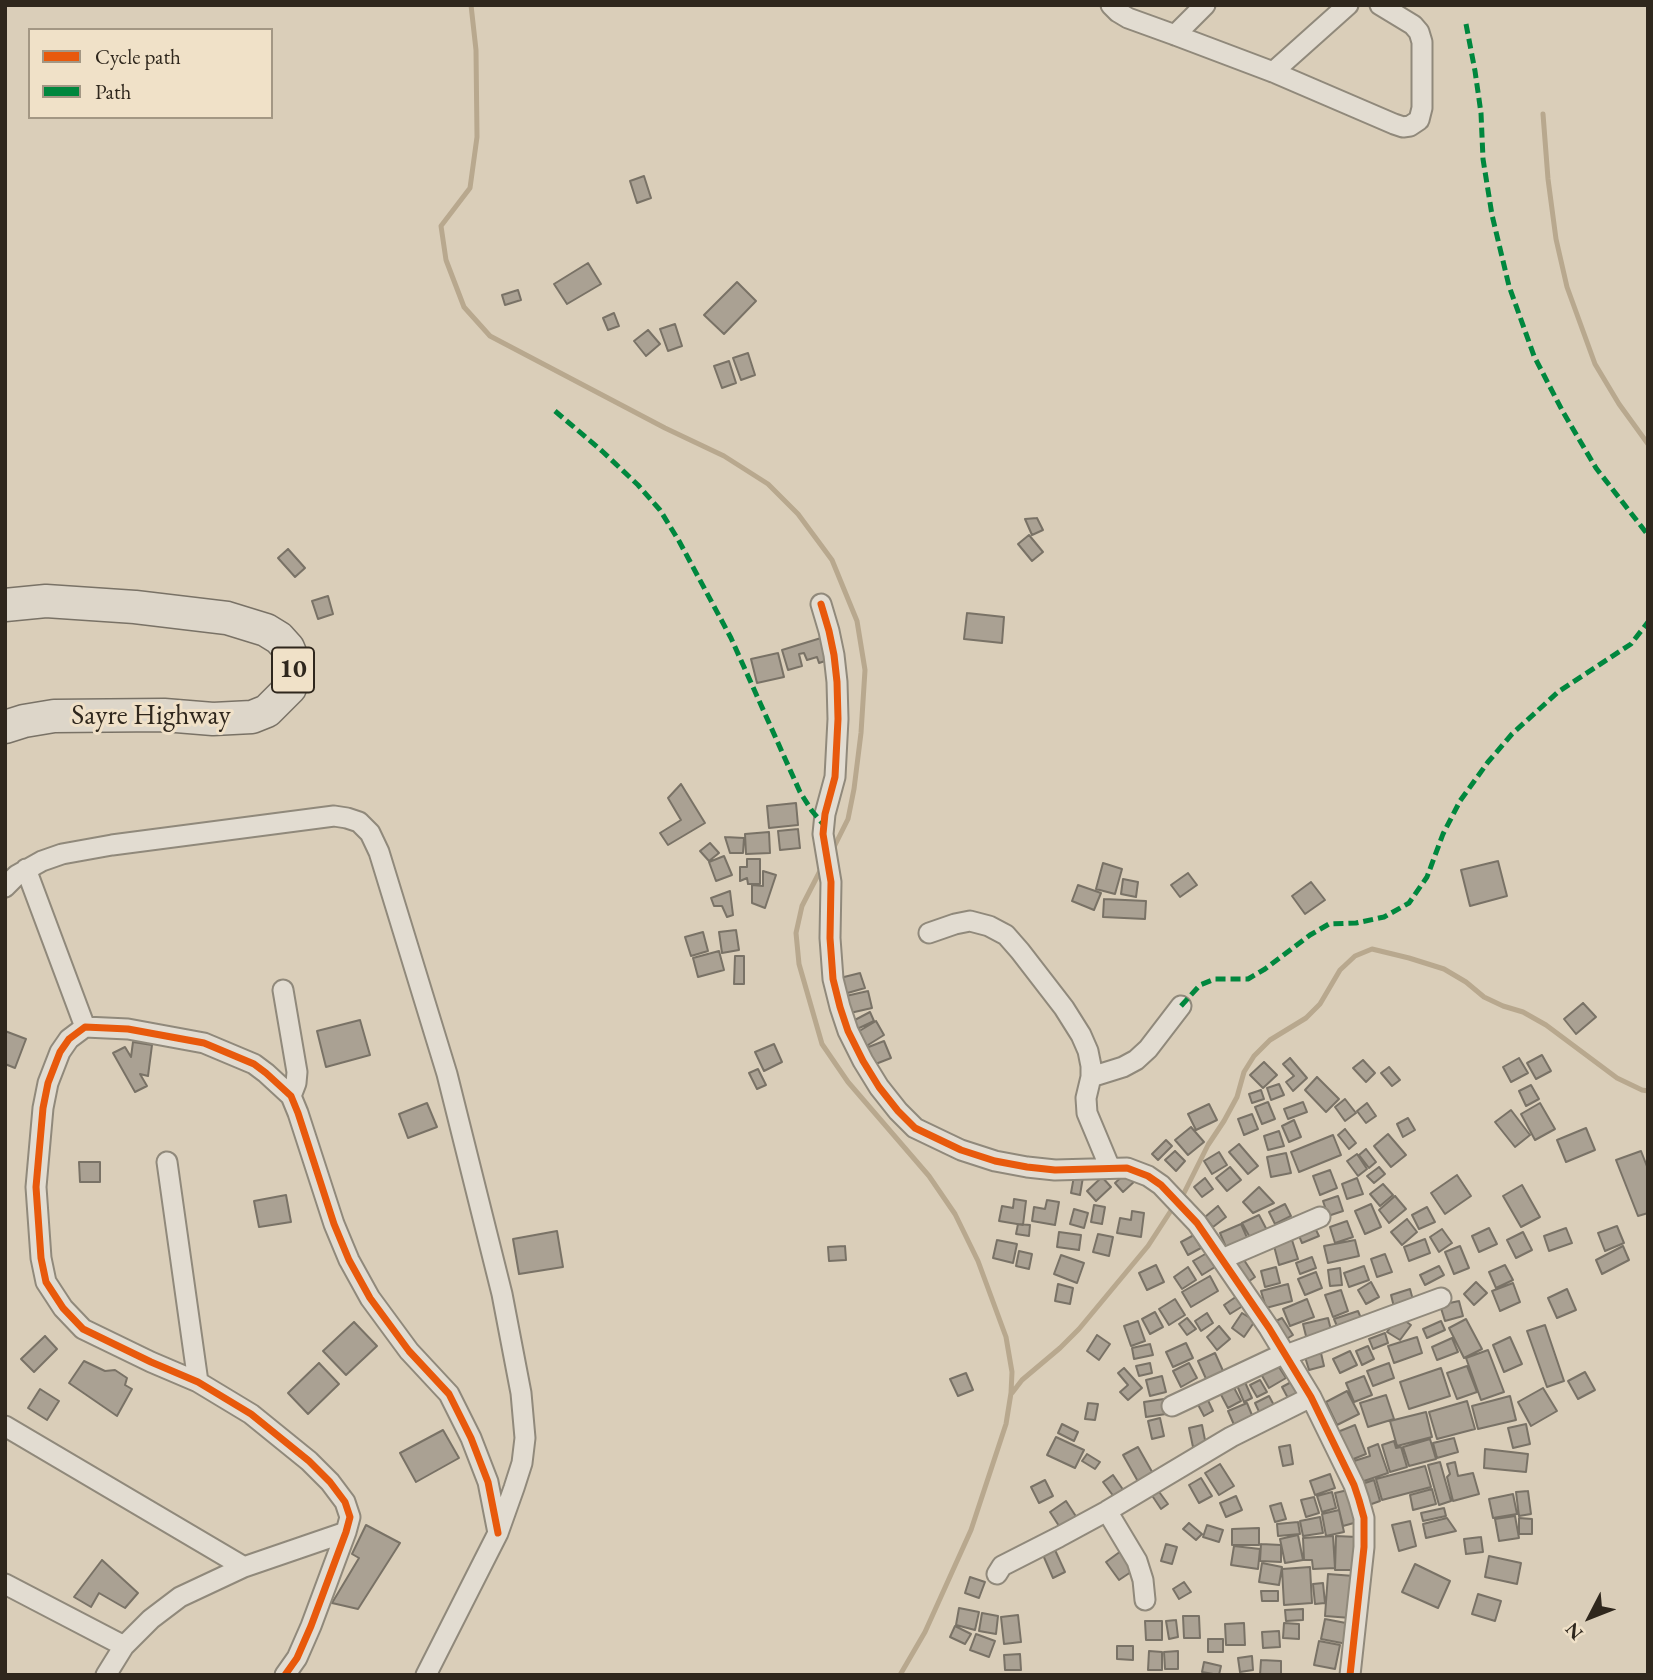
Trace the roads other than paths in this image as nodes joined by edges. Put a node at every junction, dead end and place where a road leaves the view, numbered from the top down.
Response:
1 (1111, 5) edge
2 (1205, 5) edge
3 (1348, 5) edge
4 (1380, 5) edge
5 (1175, 34) junction
6 (1273, 72) junction
7 (821, 604) dead end
8 (5, 606) edge
9 (5, 727) edge
10 (26, 869) junction
11 (5, 887) edge
12 (929, 933) dead end
13 (283, 990) dead end
14 (1181, 1006) dead end
15 (85, 1027) junction
16 (1091, 1077) junction
17 (291, 1097) junction
18 (167, 1162) dead end
19 (1110, 1168) junction
20 (1320, 1217) dead end
21 (1222, 1259) junction
22 (1441, 1298) dead end
23 (1286, 1354) junction
24 (198, 1382) junction
25 (1311, 1396) junction
26 (1172, 1406) dead end
27 (5, 1426) edge
28 (1107, 1511) junction
29 (346, 1532) junction
30 (498, 1533) junction
31 (244, 1567) junction
32 (997, 1574) dead end
33 (5, 1584) edge
34 (1145, 1600) dead end
35 (124, 1646) junction
36 (106, 1675) edge
37 (285, 1675) edge
38 (426, 1675) edge
39 (1350, 1675) edge

1 - 5 street
2 - 5 street
3 - 6 street
4 - 6 street
5 - 6 street
7 - 19 street
8 - 9 highway, Sayre Highway / 10
10 - 11 street
10 - 15 street
10 - 30 street
12 - 16 street
13 - 17 street
14 - 16 street
15 - 17 street
15 - 24 street
16 - 19 street
17 - 30 street
18 - 24 street
19 - 21 street
20 - 21 street
21 - 23 street
22 - 23 street
23 - 25 street
23 - 26 street
24 - 29 street
25 - 28 street
25 - 39 street
27 - 31 street
28 - 32 street
28 - 34 street
29 - 31 street
29 - 37 street
30 - 38 street
31 - 35 street
33 - 35 street
35 - 36 street

